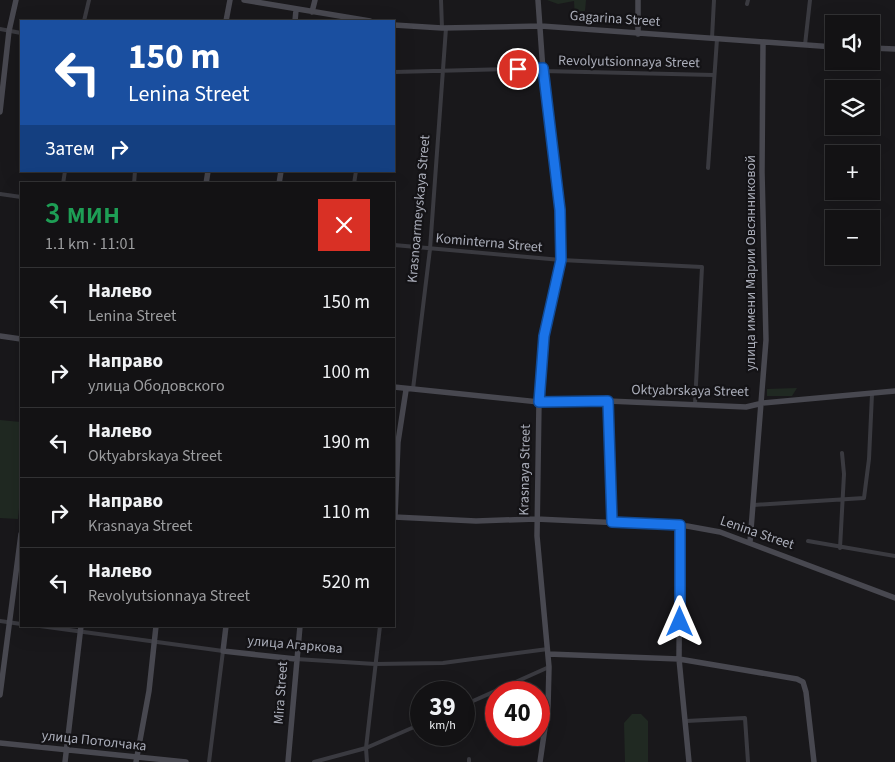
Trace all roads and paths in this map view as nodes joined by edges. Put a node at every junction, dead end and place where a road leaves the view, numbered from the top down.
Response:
1 (16, 0) edge
2 (89, 0) edge
3 (230, 0) edge
4 (244, 0) edge
5 (315, 0) edge
6 (441, 0) edge
7 (538, 0) edge
8 (638, 0) edge
9 (714, 0) edge
10 (810, 0) edge
11 (296, 10) junction
12 (312, 12) junction
13 (84, 20) edge
14 (226, 20) edge
15 (295, 20) edge
16 (362, 20) edge
17 (395, 25) edge
18 (541, 26) junction
19 (444, 28) junction
20 (0, 29) edge
21 (9, 31) junction
22 (20, 33) edge
23 (638, 34) junction
24 (715, 39) junction
25 (763, 44) junction
26 (805, 46) junction
27 (825, 47) edge
28 (880, 48) edge
29 (895, 49) edge
30 (442, 70) junction
31 (543, 70) junction
32 (395, 72) edge
33 (714, 75) junction
34 (0, 112) edge
35 (708, 168) dead end
36 (0, 194) edge
37 (20, 197) edge
38 (395, 245) edge
39 (430, 249) junction
40 (561, 260) junction
41 (0, 336) edge
42 (20, 339) edge
43 (395, 387) edge
44 (410, 390) junction
45 (895, 391) edge
46 (872, 394) junction
47 (608, 401) junction
48 (539, 402) junction
49 (763, 403) junction
50 (695, 404) junction
51 (842, 452) dead end
52 (395, 498) edge
53 (843, 499) junction
54 (754, 505) junction
55 (395, 517) edge
56 (536, 519) junction
57 (612, 522) junction
58 (680, 525) junction
59 (20, 542) edge
60 (750, 542) junction
61 (808, 542) dead end
62 (840, 548) junction
63 (895, 556) edge
64 (895, 598) edge
65 (0, 621) edge
66 (10, 622) junction
67 (20, 624) edge
68 (53, 627) edge
69 (156, 627) edge
70 (226, 627) edge
71 (300, 627) edge
72 (380, 627) edge
73 (80, 629) edge
74 (155, 642) junction
75 (223, 651) junction
76 (548, 651) junction
77 (680, 659) junction
78 (296, 660) junction
79 (375, 664) junction
80 (548, 667) junction
81 (0, 695) edge
82 (475, 700) edge
83 (686, 722) junction
84 (410, 729) edge
85 (0, 743) edge
86 (366, 748) junction
87 (66, 751) junction
88 (136, 760) edge
89 (65, 762) edge
90 (186, 762) edge
91 (209, 762) edge
92 (288, 762) edge
93 (314, 762) edge
94 (367, 762) edge
95 (540, 762) edge
96 (689, 762) edge
97 (748, 762) edge
98 (814, 762) edge

1 - 21 street
2 - 13 street
3 - 14 street
4 - 11 street
5 - 12 street
6 - 19 street, Krasnoarmeyskaya Street
7 - 18 street, Krasnaya Street
8 - 23 street
9 - 24 street
10 - 26 street
11 - 12 street
11 - 15 street
12 - 16 street
17 - 19 street, Gagarina Street
18 - 19 street, Gagarina Street
18 - 23 street, Gagarina Street
18 - 31 street, Krasnaya Street
19 - 30 street, Krasnoarmeyskaya Street
20 - 21 street
21 - 22 street
21 - 34 street
23 - 24 street, Gagarina Street
24 - 25 street, Gagarina Street
24 - 33 street
25 - 26 street, Gagarina Street
25 - 49 street, улица имени Марии Овсянниковой
26 - 27 street, Gagarina Street
28 - 29 street
30 - 31 street, Revolyutsionnaya Street
30 - 32 street, Revolyutsionnaya Street
30 - 39 street, Krasnoarmeyskaya Street
31 - 33 street, Revolyutsionnaya Street
31 - 40 street, Krasnaya Street
33 - 35 street
36 - 37 street
38 - 39 street, Kominterna Street
39 - 40 street, Kominterna Street
39 - 44 street, Krasnoarmeyskaya Street
40 - 48 street, Krasnaya Street
40 - 50 street, Kominterna Street
41 - 42 street
43 - 44 street, Oktyabrskaya Street
44 - 48 street, Oktyabrskaya Street
44 - 52 street, Krasnoarmeyskaya Street
45 - 46 street, Oktyabrskaya Street
46 - 49 street, Oktyabrskaya Street
46 - 53 street
47 - 48 street, Oktyabrskaya Street
47 - 50 street, Oktyabrskaya Street
47 - 57 street
48 - 56 street, Krasnaya Street
49 - 50 street, Oktyabrskaya Street
49 - 54 street, улица имени Марии Овсянниковой
51 - 53 street
53 - 54 street
53 - 62 street
54 - 60 street, улица имени Марии Овсянниковой
55 - 56 street, Lenina Street
56 - 57 street, Lenina Street
56 - 76 street, Krasnaya Street
57 - 58 street, Lenina Street
58 - 60 street, Lenina Street
58 - 77 street
59 - 66 street
60 - 64 street, Lenina Street
61 - 62 street
62 - 63 street
65 - 66 street
66 - 67 street
66 - 81 street
68 - 73 street, улица Агаркова
69 - 74 street
70 - 75 street
71 - 78 street, Mira Street
72 - 79 street
73 - 74 street, улица Агаркова
73 - 87 street
74 - 75 street, улица Агаркова
74 - 88 street
75 - 78 street, улица Агаркова
75 - 91 street
76 - 77 street, улица Агаркова
76 - 79 street, улица Агаркова
76 - 80 street, Krasnaya Street
77 - 83 street
77 - 98 street, улица Агаркова
78 - 79 street, улица Агаркова
78 - 92 street, Mira Street
79 - 86 street
80 - 82 street
80 - 95 street, Krasnaya Street
83 - 96 street
83 - 97 street
84 - 86 street
85 - 87 street, улица Потолчака
86 - 93 street
86 - 94 street
87 - 88 street, улица Потолчака
87 - 89 street
88 - 90 street, улица Потолчака

